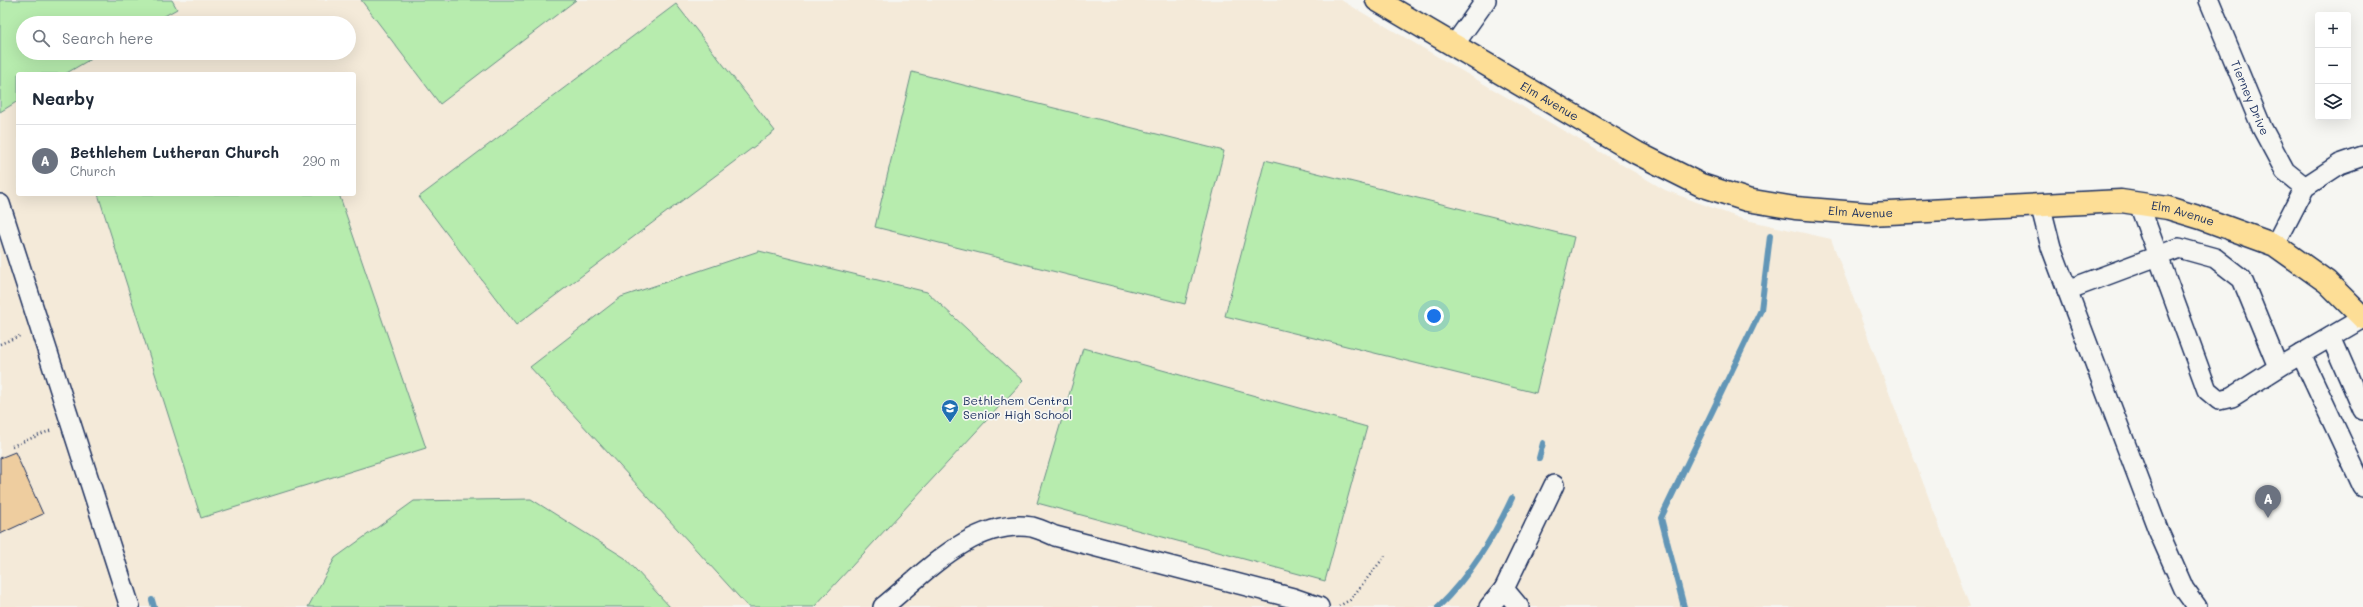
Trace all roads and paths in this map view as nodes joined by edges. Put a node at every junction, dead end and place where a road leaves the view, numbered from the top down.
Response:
1 (1376, 0) edge
2 (1486, 0) edge
3 (2209, 0) edge
4 (1454, 45) junction
5 (2363, 156) edge
6 (2305, 187) junction
7 (0, 204) edge
8 (2040, 204) junction
9 (2139, 204) junction
10 (2275, 246) junction
11 (2158, 255) junction
12 (2067, 290) junction
13 (2363, 318) edge
14 (40, 327) junction
15 (2331, 337) junction
16 (0, 344) edge
17 (2301, 354) junction
18 (2278, 368) junction
19 (2363, 410) edge
20 (71, 422) junction
21 (12, 446) dead end
22 (1554, 485) dead end
23 (2363, 487) edge
24 (1385, 556) dead end
25 (1504, 589) junction
26 (130, 607) edge
27 (883, 607) edge
28 (1319, 607) edge
29 (1337, 607) edge
30 (1489, 607) edge
31 (1519, 607) edge
32 (2197, 607) edge

1 - 4 main road, Elm Avenue
2 - 4 street
3 - 6 street, Tierney Drive
4 - 8 main road, Elm Avenue
5 - 6 street
6 - 10 street
7 - 14 street
8 - 9 main road, Elm Avenue
8 - 12 street
9 - 10 main road, Elm Avenue
9 - 11 street
10 - 13 main road, Elm Avenue
11 - 12 street
11 - 18 street
11 - 18 street
12 - 32 street
13 - 15 street
14 - 16 path
14 - 20 street
15 - 17 street
15 - 19 street
17 - 18 street
17 - 23 street
20 - 21 path
20 - 26 street
22 - 25 street
24 - 29 path
25 - 30 street
25 - 31 street
27 - 28 street

